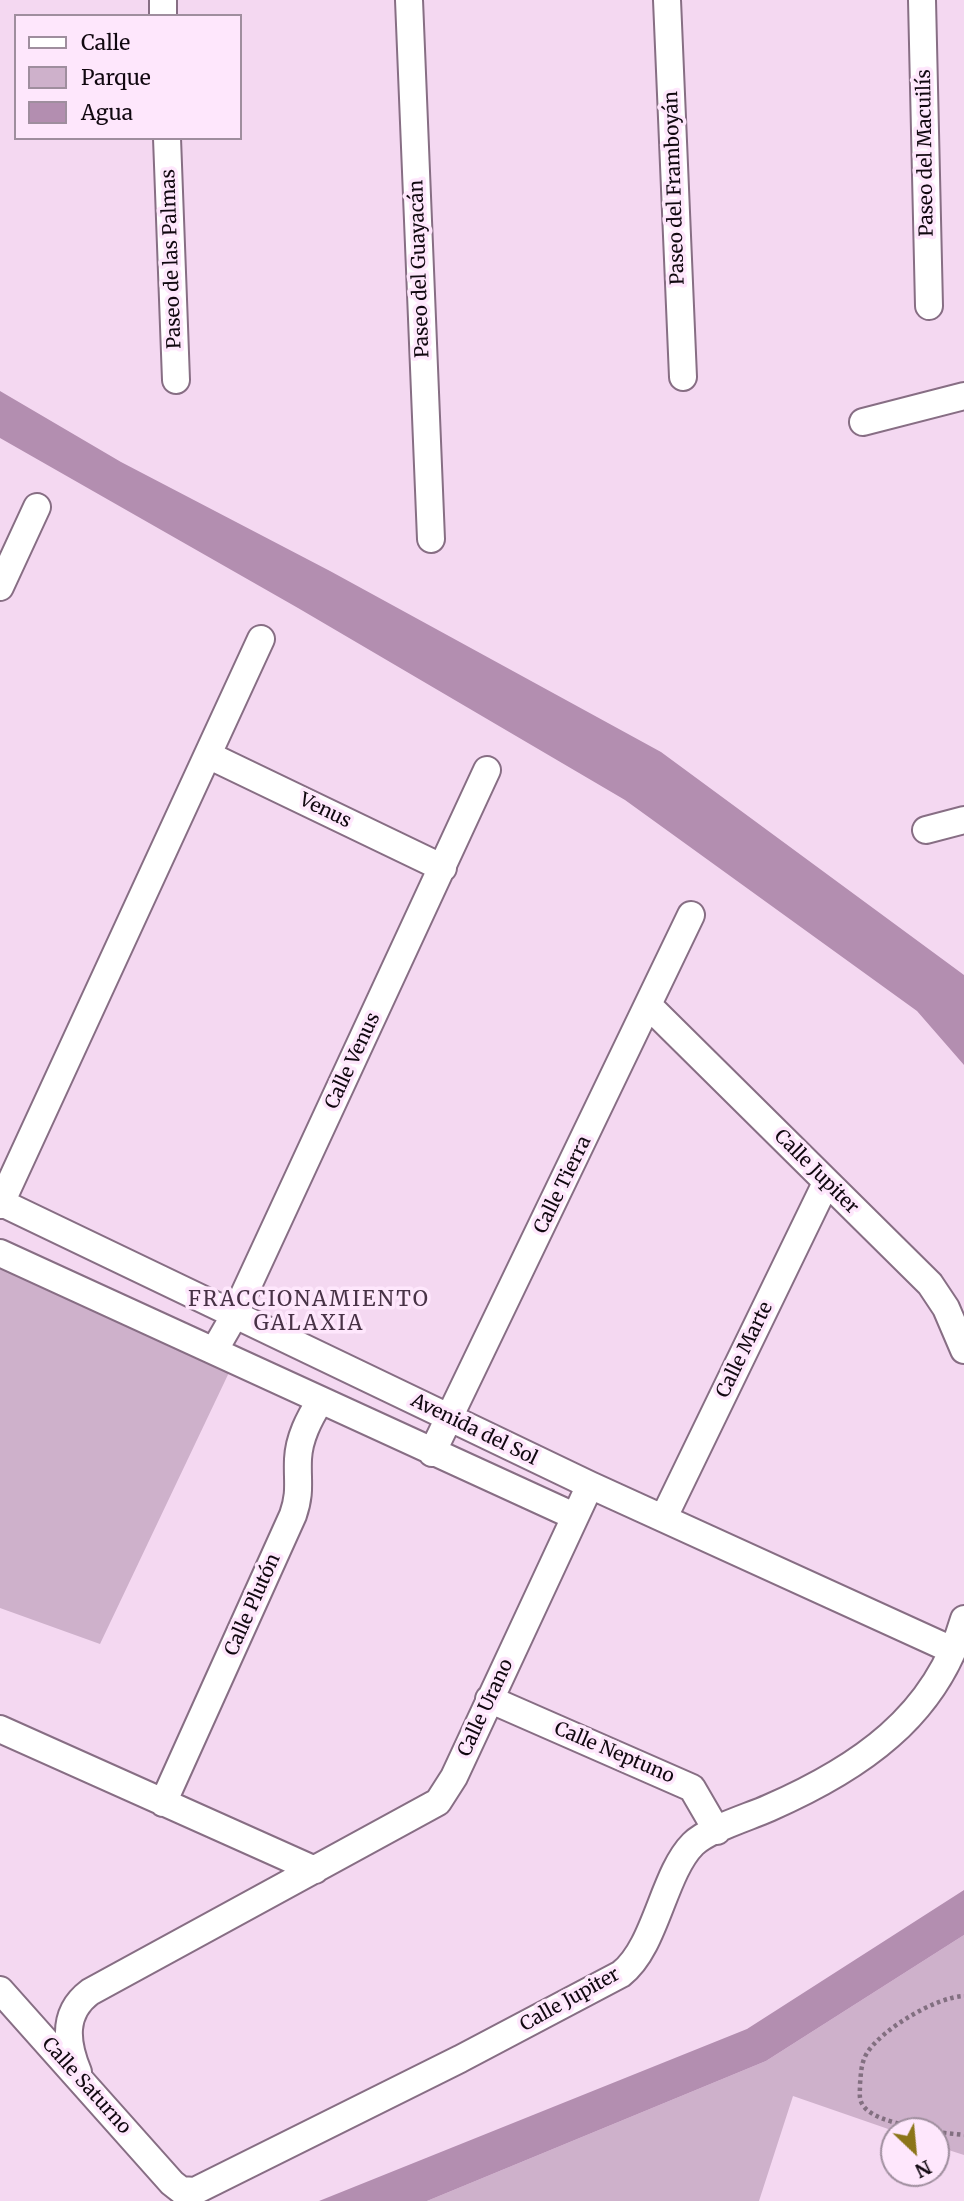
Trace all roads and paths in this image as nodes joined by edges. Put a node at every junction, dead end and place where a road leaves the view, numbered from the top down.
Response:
1 (410, 0) edge
2 (667, 0) edge
3 (922, 0) edge
4 (167, 140) edge
5 (929, 306) dead end
6 (683, 377) dead end
7 (176, 380) dead end
8 (964, 396) edge
9 (863, 422) dead end
10 (37, 508) dead end
11 (430, 538) dead end
12 (0, 587) edge
13 (261, 639) dead end
14 (208, 755) junction
15 (487, 770) dead end
16 (964, 820) edge
17 (926, 830) dead end
18 (443, 868) junction
19 (691, 915) dead end
20 (649, 1006) junction
21 (826, 1183) junction
22 (1, 1203) edge
23 (0, 1253) edge
24 (234, 1314) junction
25 (964, 1350) edge
26 (214, 1351) junction
27 (320, 1401) junction
28 (450, 1419) junction
29 (432, 1453) junction
30 (590, 1485) junction
31 (574, 1516) junction
32 (664, 1517) junction
33 (964, 1619) edge
34 (952, 1650) junction
35 (489, 1699) junction
36 (0, 1729) edge
37 (163, 1804) junction
38 (717, 1831) junction
39 (315, 1870) junction
40 (0, 1990) edge
41 (964, 1996) edge
42 (82, 2082) junction
43 (880, 2117) edge
44 (172, 2183) joint

1 - 11 street, Paseo del Guayacán
2 - 6 street, Paseo del Framboyán
3 - 5 street, Paseo del Macuilís
4 - 7 street, Paseo de las Palmas
8 - 9 street
10 - 12 street
13 - 14 street
14 - 18 street, Venus
14 - 22 street
15 - 18 street, Calle Venus
16 - 17 street
18 - 24 street, Calle Venus
19 - 20 street, Calle Tierra
20 - 21 street, Calle Jupiter
20 - 28 street, Calle Tierra
21 - 25 street, Calle Jupiter
21 - 32 street, Calle Marte
22 - 24 street, Avenida del Sol
23 - 26 street, Avenida del Sol
24 - 26 street, Calle Venus
24 - 28 street, Avenida del Sol
26 - 27 street, Avenida del Sol
27 - 29 street, Avenida del Sol
27 - 37 street, Calle Plutón
28 - 29 street, Calle Tierra
28 - 30 street, Avenida del Sol
29 - 31 street, Avenida del Sol
30 - 31 street, Calle Urano
30 - 32 street, Avenida del Sol
31 - 35 street, Calle Urano
32 - 34 street, Avenida del Sol
33 - 34 street, Calle Jupiter
34 - 38 street, Calle Jupiter
35 - 38 street, Calle Neptuno
35 - 39 street, Calle Urano
36 - 37 street
37 - 39 street
38 - 44 street, Calle Jupiter
39 - 42 street, Calle Urano
40 - 42 street, Calle Saturno
41 - 43 path
42 - 44 street, Calle Saturno

